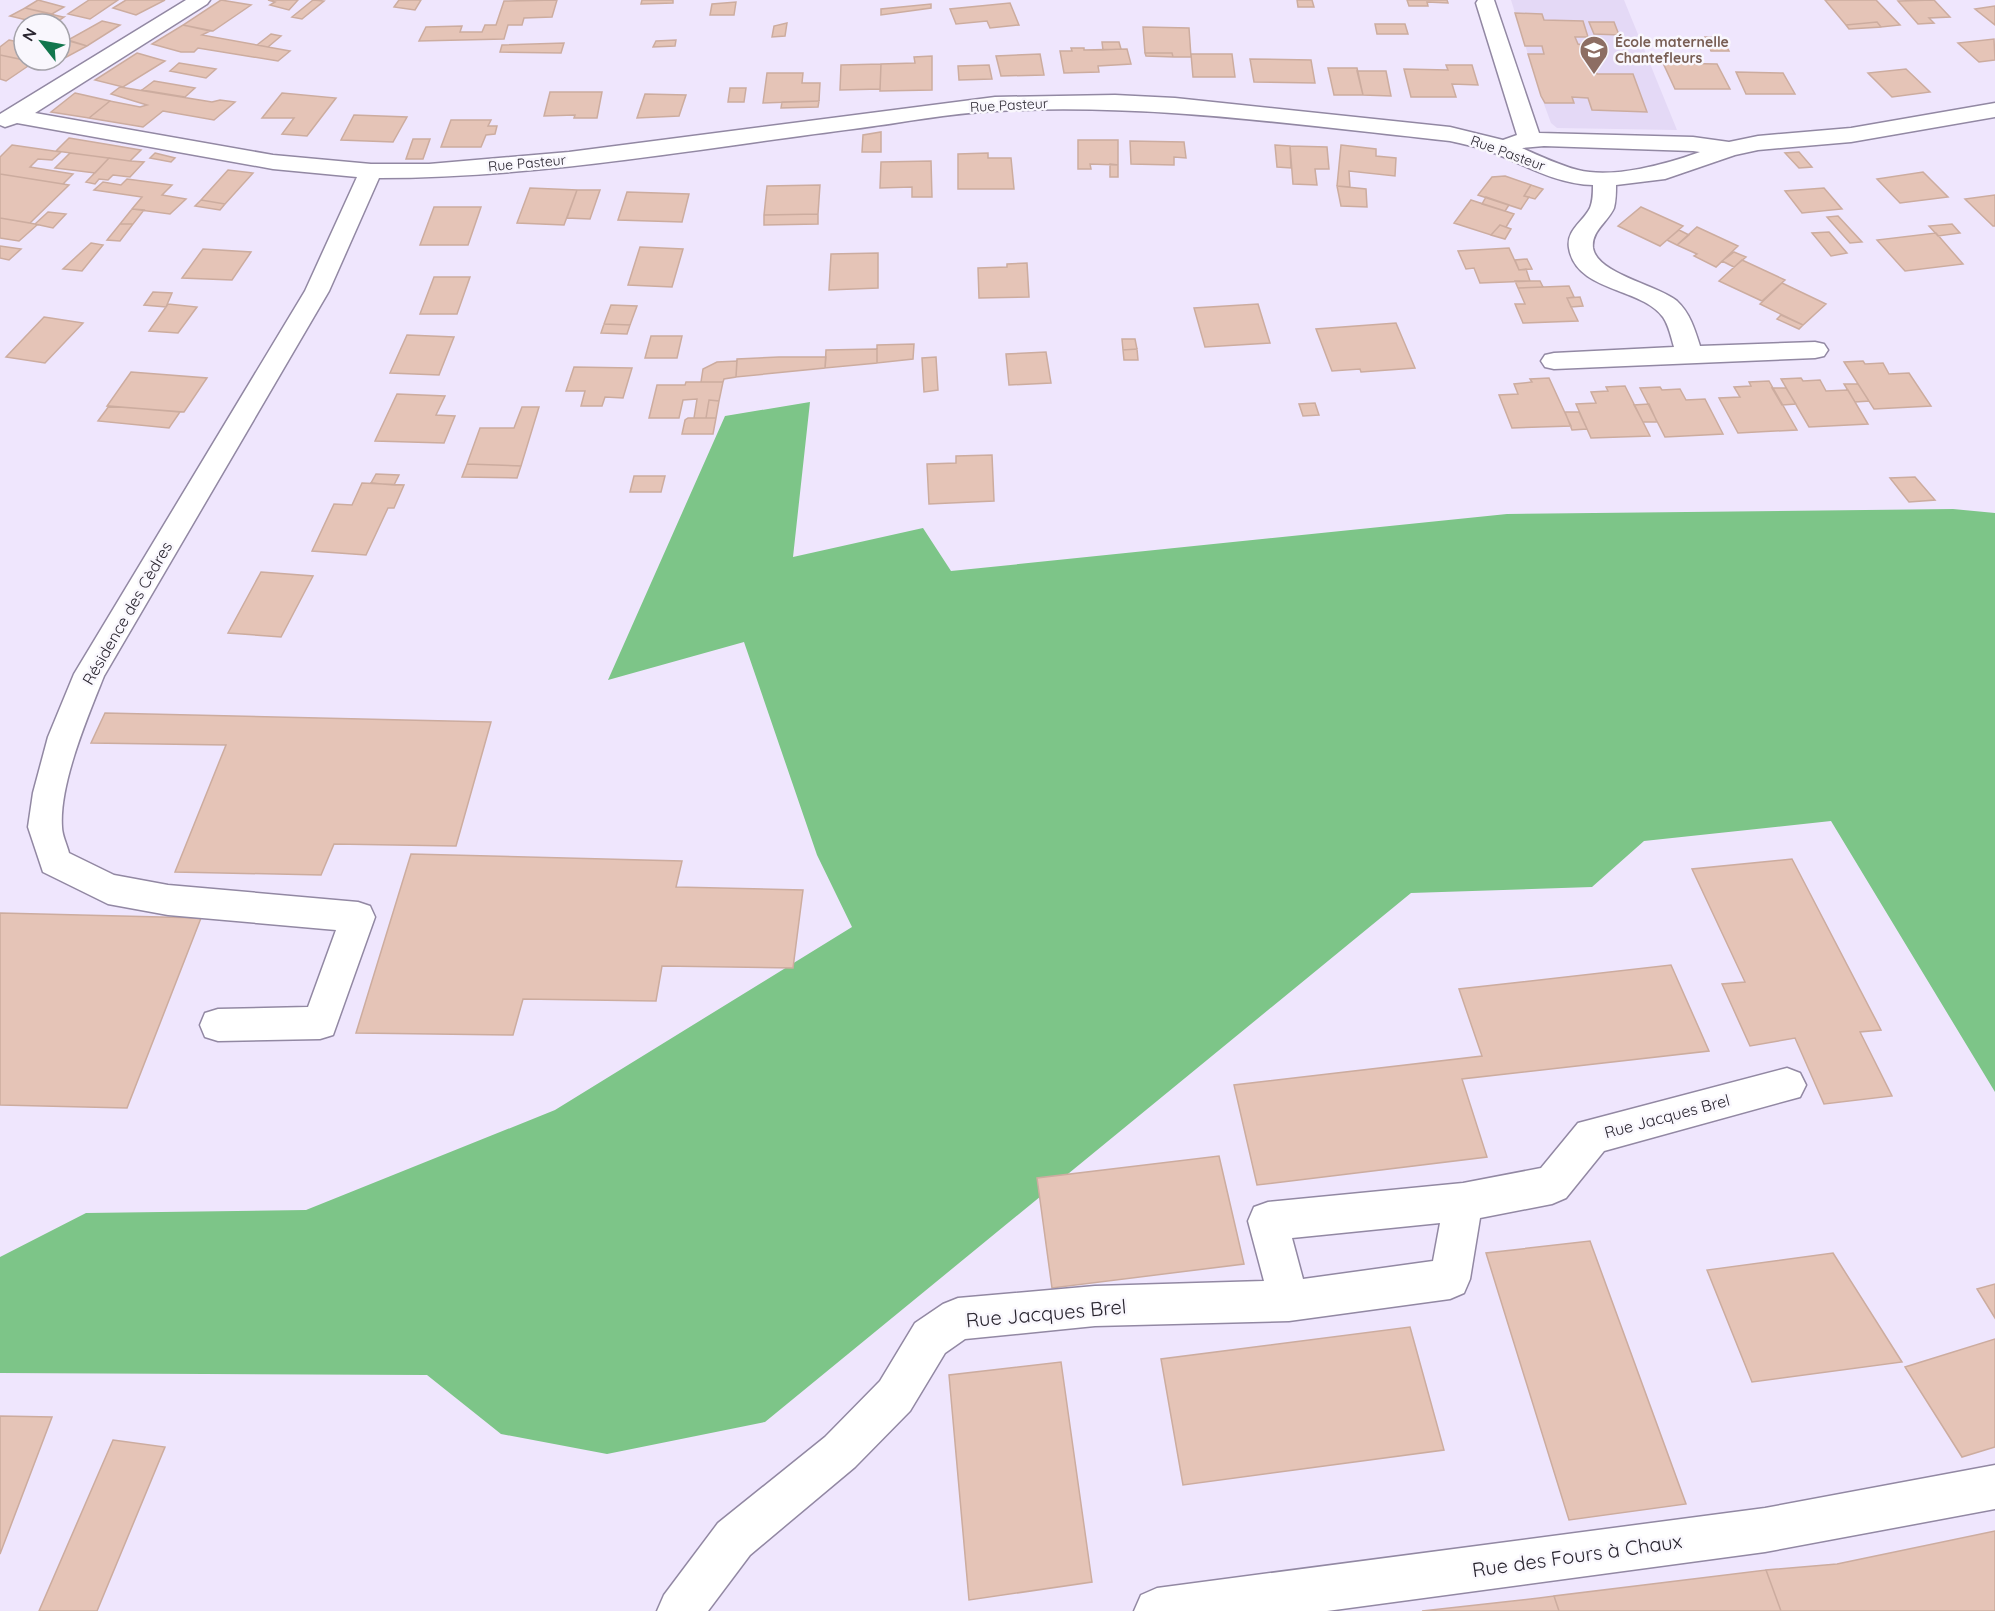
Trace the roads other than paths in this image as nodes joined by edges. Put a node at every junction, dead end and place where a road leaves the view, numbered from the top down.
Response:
1 (200, 0) edge
2 (1486, 3) dead end
3 (1995, 110) edge
4 (5, 122) edge
5 (1530, 141) junction
6 (1503, 149) junction
7 (1729, 149) junction
8 (371, 171) junction
9 (1605, 179) junction
10 (1815, 350) dead end
11 (1689, 355) junction
12 (1554, 361) dead end
13 (218, 1025) dead end
14 (1787, 1085) dead end
15 (1463, 1202) junction
16 (1289, 1300) junction
17 (1995, 1487) edge
18 (680, 1611) edge
19 (1157, 1611) edge

1 - 4 street
2 - 5 street
3 - 7 street, Rue Pasteur
4 - 8 street, Rue Pasteur
5 - 6 street
5 - 7 street
6 - 8 street, Rue Pasteur
6 - 9 street, Rue Pasteur
7 - 9 street, Rue Pasteur
8 - 13 street, Résidence des Cèdres
9 - 11 street
10 - 11 street
11 - 12 street
14 - 15 street, Rue Jacques Brel
15 - 16 street, Rue Jacques Brel
15 - 16 street, Rue Jacques Brel
16 - 18 street, Rue Jacques Brel
17 - 19 street, Rue des Fours à Chaux

